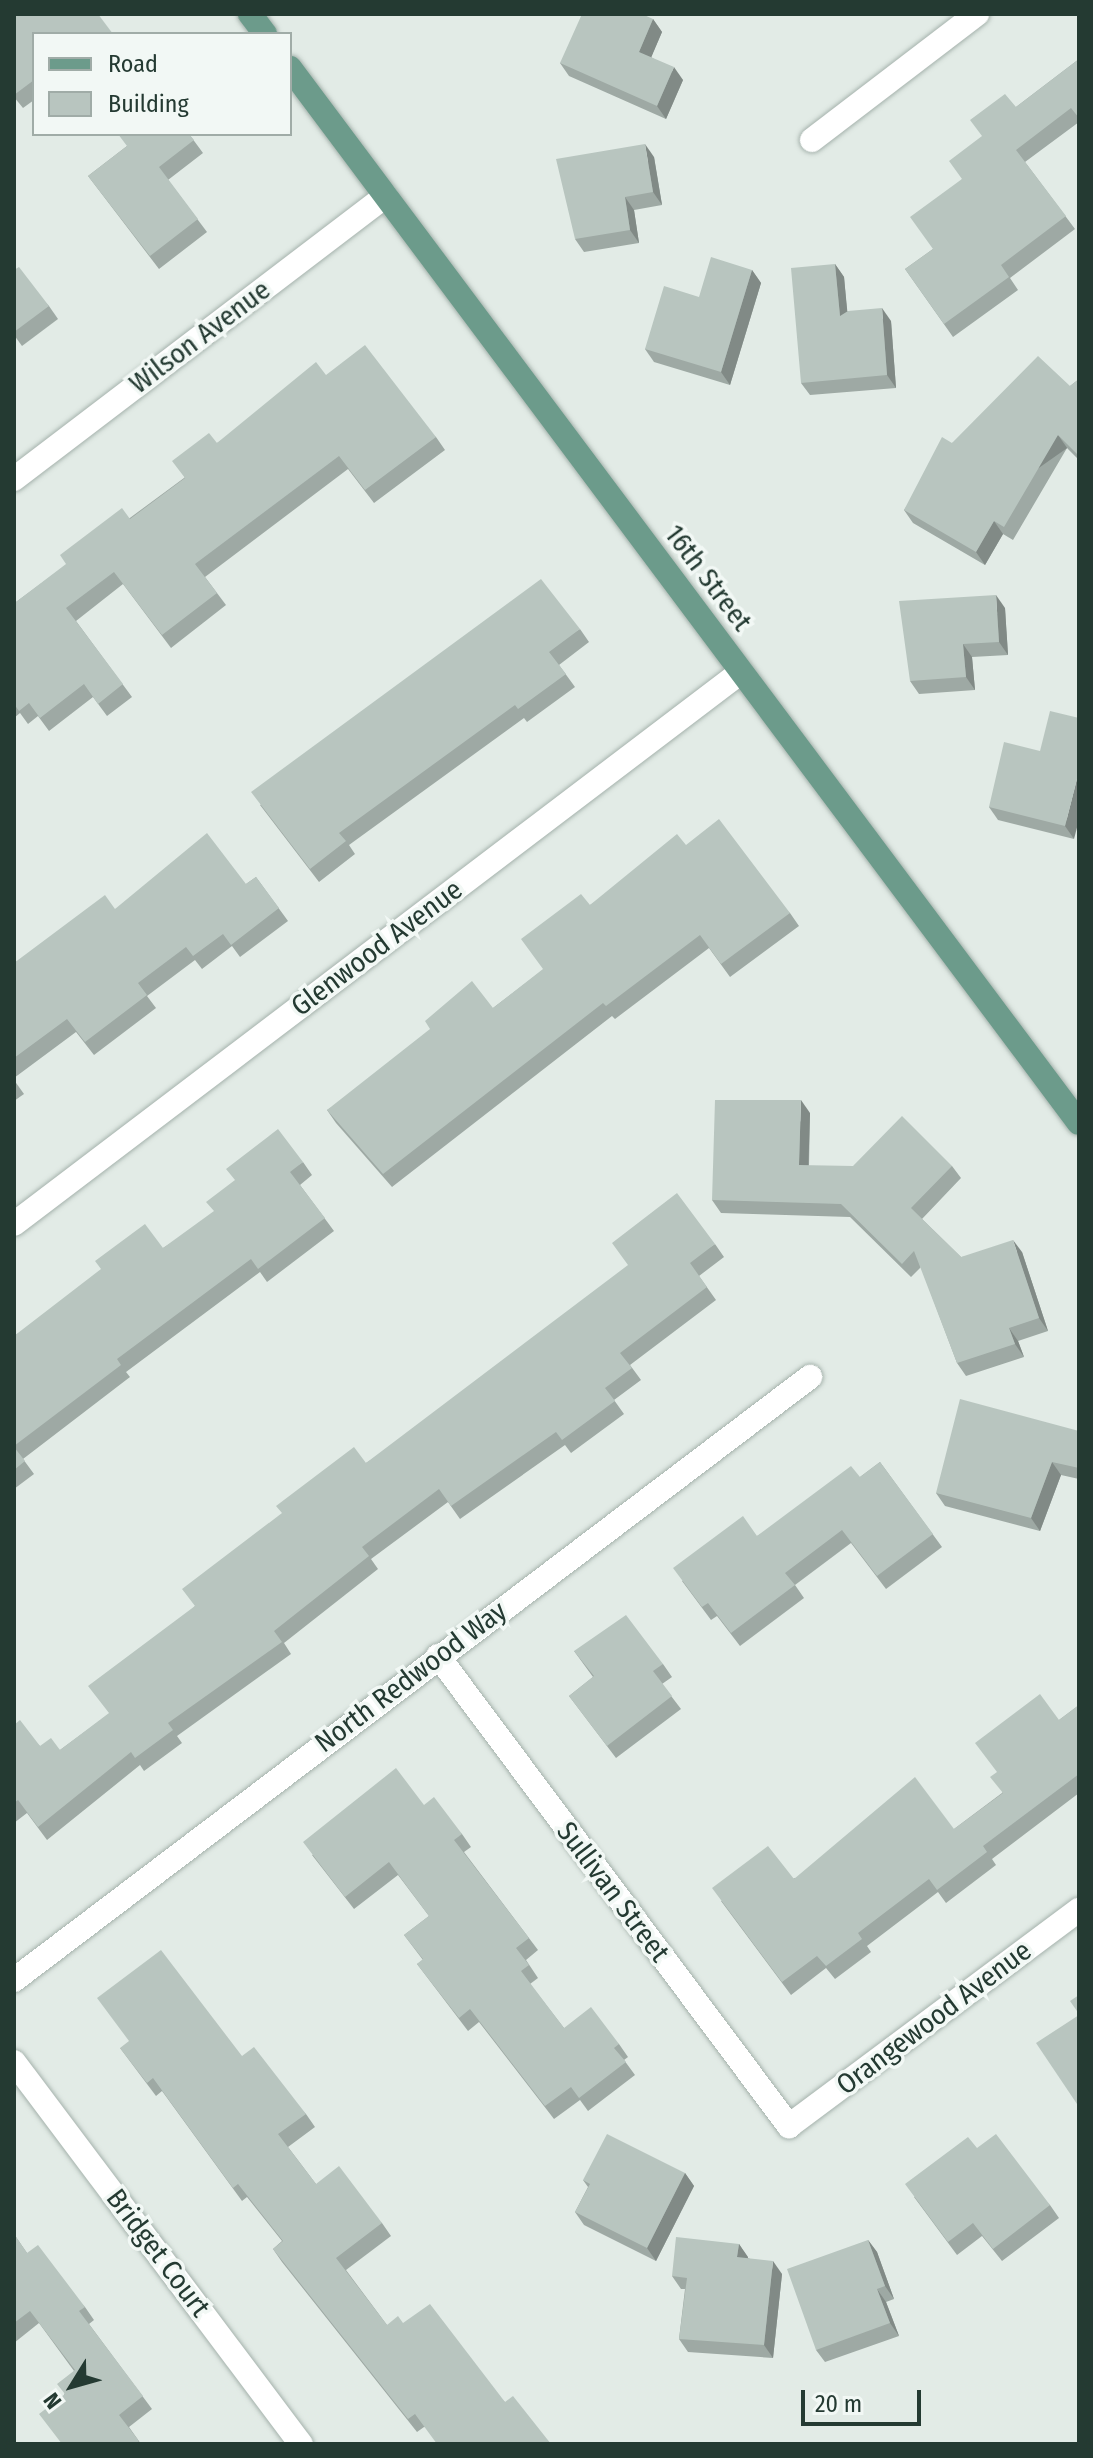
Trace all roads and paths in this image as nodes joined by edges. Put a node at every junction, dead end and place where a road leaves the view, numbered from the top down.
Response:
1 (250, 14) edge
2 (977, 14) edge
3 (264, 32) edge
4 (292, 71) edge
5 (812, 140) dead end
6 (386, 196) junction
7 (14, 479) edge
8 (741, 672) junction
9 (1079, 1123) edge
10 (14, 1224) edge
11 (810, 1377) dead end
12 (438, 1656) junction
13 (1079, 1910) edge
14 (14, 1980) edge
15 (14, 2062) edge
16 (789, 2126) joint
17 (301, 2444) edge

1 - 3 main road
2 - 5 street
4 - 6 main road, 16th Street
6 - 7 street, Wilson Avenue
6 - 8 main road, 16th Street
8 - 9 main road, 16th Street
8 - 10 street, Glenwood Avenue
11 - 12 street, North Redwood Way
12 - 14 street, North Redwood Way
12 - 16 street, Sullivan Street
13 - 16 street, Orangewood Avenue
15 - 17 street, Bridget Court

